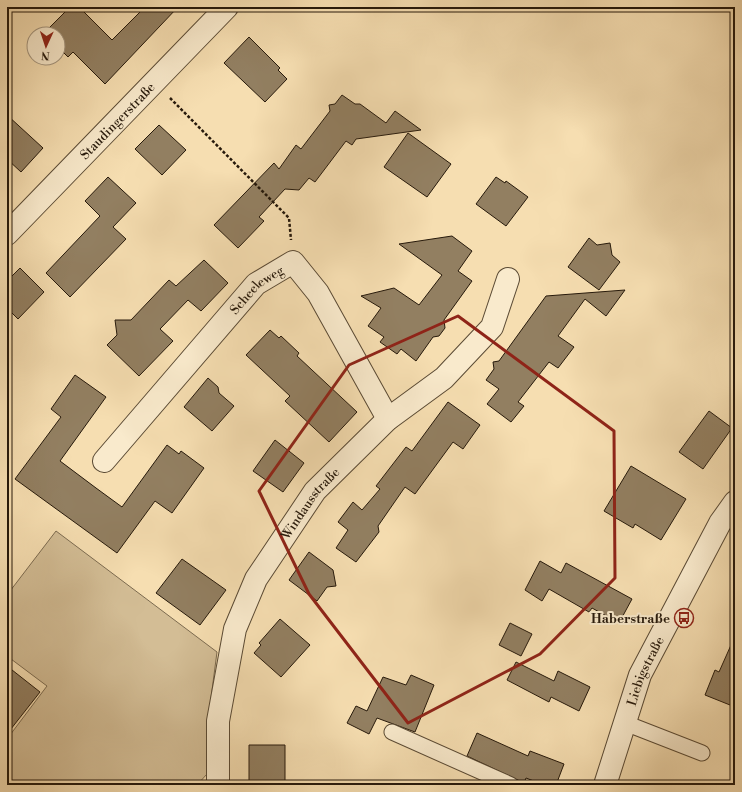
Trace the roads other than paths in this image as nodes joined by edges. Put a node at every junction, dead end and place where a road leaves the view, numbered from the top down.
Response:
1 (227, 7) edge
2 (7, 234) edge
3 (508, 279) dead end
4 (388, 419) junction
5 (104, 461) dead end
6 (735, 502) edge
7 (728, 526) edge
8 (625, 723) junction
9 (392, 732) dead end
10 (702, 753) dead end
11 (218, 785) edge
12 (511, 785) edge
13 (605, 785) edge

1 - 2 street, Staudingerstraße
3 - 4 street, Windausstraße
4 - 5 street, Scheeleweg
4 - 11 street, Windausstraße
6 - 7 street, Liebigstraße
7 - 8 street, Liebigstraße
8 - 10 lane
8 - 13 street, Liebigstraße
9 - 12 lane

